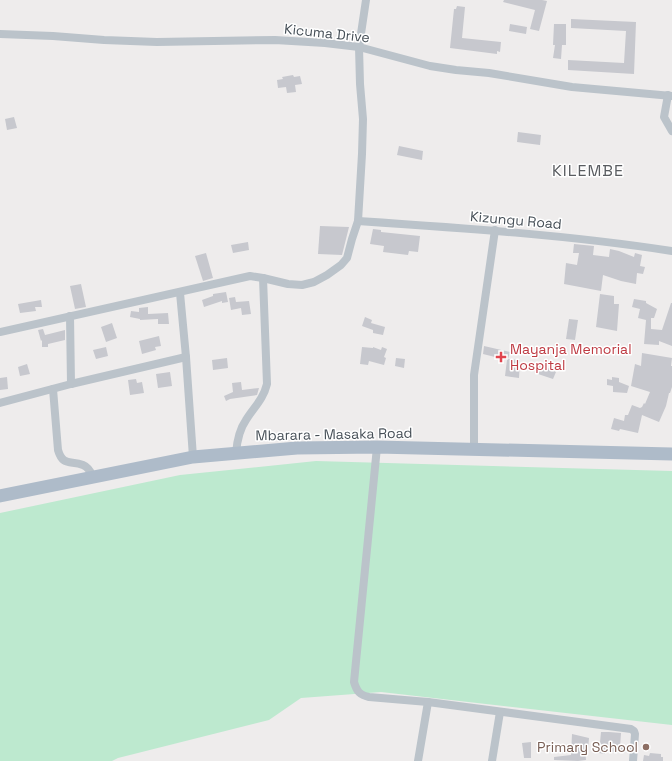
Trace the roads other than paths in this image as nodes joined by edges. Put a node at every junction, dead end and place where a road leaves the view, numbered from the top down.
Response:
1 (366, 0) edge
2 (0, 34) edge
3 (359, 47) junction
4 (670, 95) edge
5 (672, 131) edge
6 (358, 221) junction
7 (496, 230) junction
8 (672, 251) edge
9 (263, 278) junction
10 (180, 292) junction
11 (70, 316) junction
12 (0, 332) edge
13 (186, 357) junction
14 (71, 384) junction
15 (53, 389) junction
16 (0, 403) edge
17 (377, 447) junction
18 (474, 450) junction
19 (236, 453) junction
20 (672, 454) edge
21 (193, 457) junction
22 (94, 477) junction
23 (0, 496) edge
24 (428, 702) junction
25 (500, 712) junction
26 (418, 761) edge
27 (492, 761) edge
28 (633, 761) edge

1 - 3 street
2 - 3 street, Kicuma Drive
3 - 4 street, Kicuma Drive
3 - 6 street
4 - 5 street
6 - 7 street, Kizungu Road
6 - 9 street
7 - 8 street, Kizungu Road
7 - 18 street
9 - 10 street
9 - 19 street
10 - 11 street
10 - 13 street
11 - 12 street
11 - 14 street
13 - 14 street
13 - 21 street
14 - 15 street
15 - 16 street
15 - 22 street
17 - 18 main road, Mbarara - Masaka Road
17 - 19 main road, Mbarara - Masaka Road
17 - 24 street
18 - 20 main road, Mbarara - Masaka Road
19 - 21 main road, Mbarara - Masaka Road
21 - 22 main road, Mbarara - Masaka Road
22 - 23 main road, Mbarara - Masaka Road
24 - 25 street
24 - 26 street
25 - 27 street
25 - 28 street

